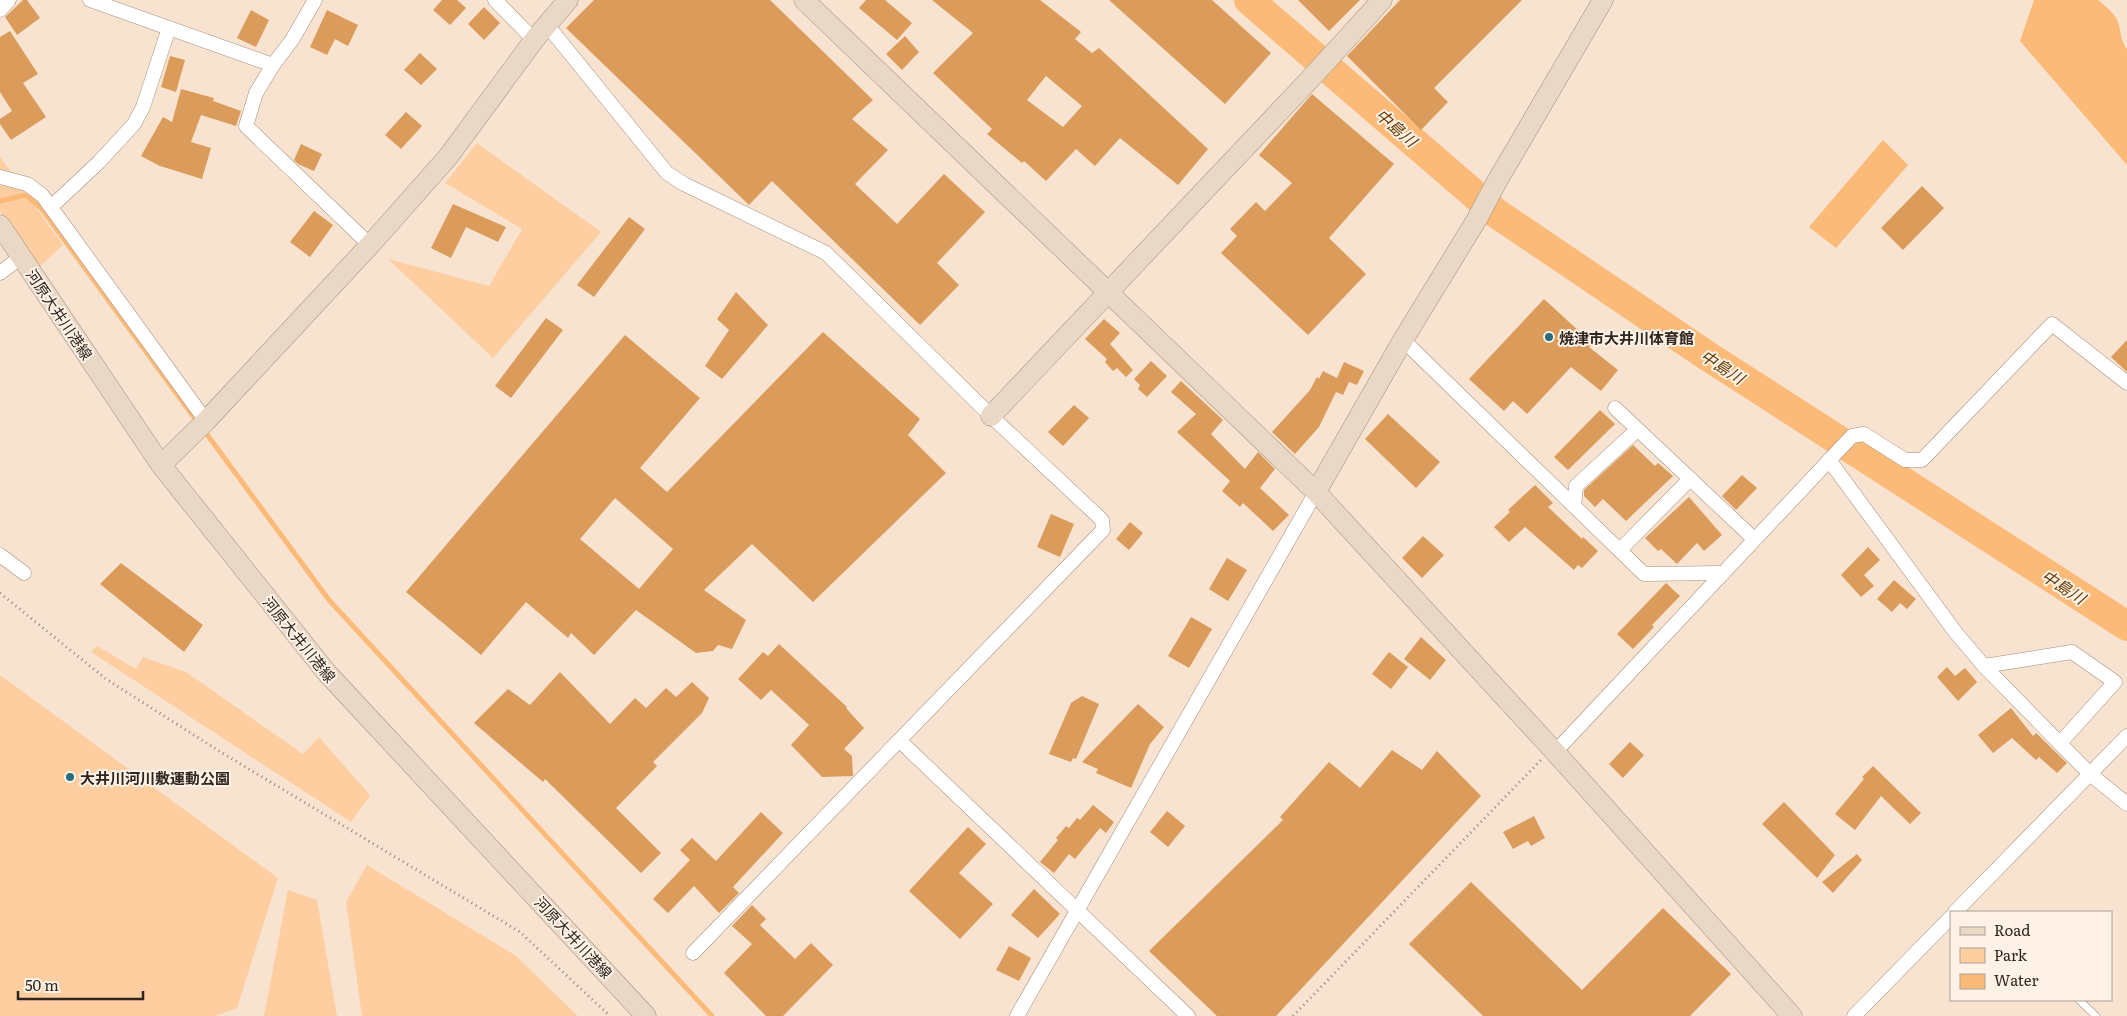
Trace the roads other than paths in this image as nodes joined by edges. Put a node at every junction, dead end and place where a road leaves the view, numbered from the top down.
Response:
1 (9, 0) edge
2 (90, 0) edge
3 (316, 0) edge
4 (495, 0) edge
5 (568, 0) edge
6 (804, 0) edge
7 (1382, 0) edge
8 (1602, 0) edge
9 (0, 10) edge
10 (547, 25) junction
11 (169, 28) junction
12 (534, 40) junction
13 (273, 65) junction
14 (0, 177) edge
15 (51, 206) junction
16 (0, 225) edge
17 (370, 245) junction
18 (21, 257) junction
19 (0, 273) edge
20 (1109, 291) junction
21 (1403, 340) junction
22 (2127, 383) edge
23 (1615, 408) dead end
24 (991, 416) junction
25 (201, 426) junction
26 (1637, 430) junction
27 (1829, 460) junction
28 (161, 465) junction
29 (1690, 479) junction
30 (1316, 492) junction
31 (1574, 506) junction
32 (1754, 539) junction
33 (1620, 550) junction
34 (0, 555) edge
35 (24, 573) dead end
36 (1723, 573) junction
37 (1984, 666) junction
38 (2127, 736) edge
39 (900, 741) junction
40 (2060, 743) junction
41 (1553, 750) junction
42 (2090, 774) junction
43 (2127, 804) edge
44 (1077, 909) junction
45 (1956, 911) edge
46 (1950, 918) edge
47 (693, 952) dead end
48 (2080, 1001) edge
49 (646, 1016) edge
50 (1017, 1016) edge
51 (1188, 1016) edge
52 (1792, 1016) edge
53 (1854, 1016) edge
54 (2096, 1016) edge

1 - 9 street
2 - 11 street
3 - 13 street
4 - 12 street
5 - 10 street
6 - 20 street
7 - 20 street
8 - 21 street
10 - 12 street
10 - 24 street
11 - 13 street
11 - 15 street
12 - 17 street
13 - 17 street
14 - 15 street
15 - 25 street
16 - 18 street, 河原大井川港線
17 - 25 street
18 - 19 street
18 - 28 street, 河原大井川港線
20 - 24 street
20 - 30 street
21 - 30 street
21 - 31 street
22 - 27 street
23 - 26 street
24 - 39 street
25 - 28 street
26 - 29 street
26 - 31 street
27 - 32 street
27 - 37 street
28 - 49 street, 河原大井川港線
29 - 32 street
29 - 33 street
30 - 41 street
30 - 44 street
31 - 33 street
32 - 36 street
33 - 36 street
34 - 35 street
36 - 41 street
37 - 40 street
37 - 40 street
38 - 42 street
39 - 44 street
39 - 47 street
40 - 42 street
41 - 52 street
42 - 43 street
42 - 45 street
44 - 50 street
44 - 51 street
46 - 53 street
48 - 54 lane

